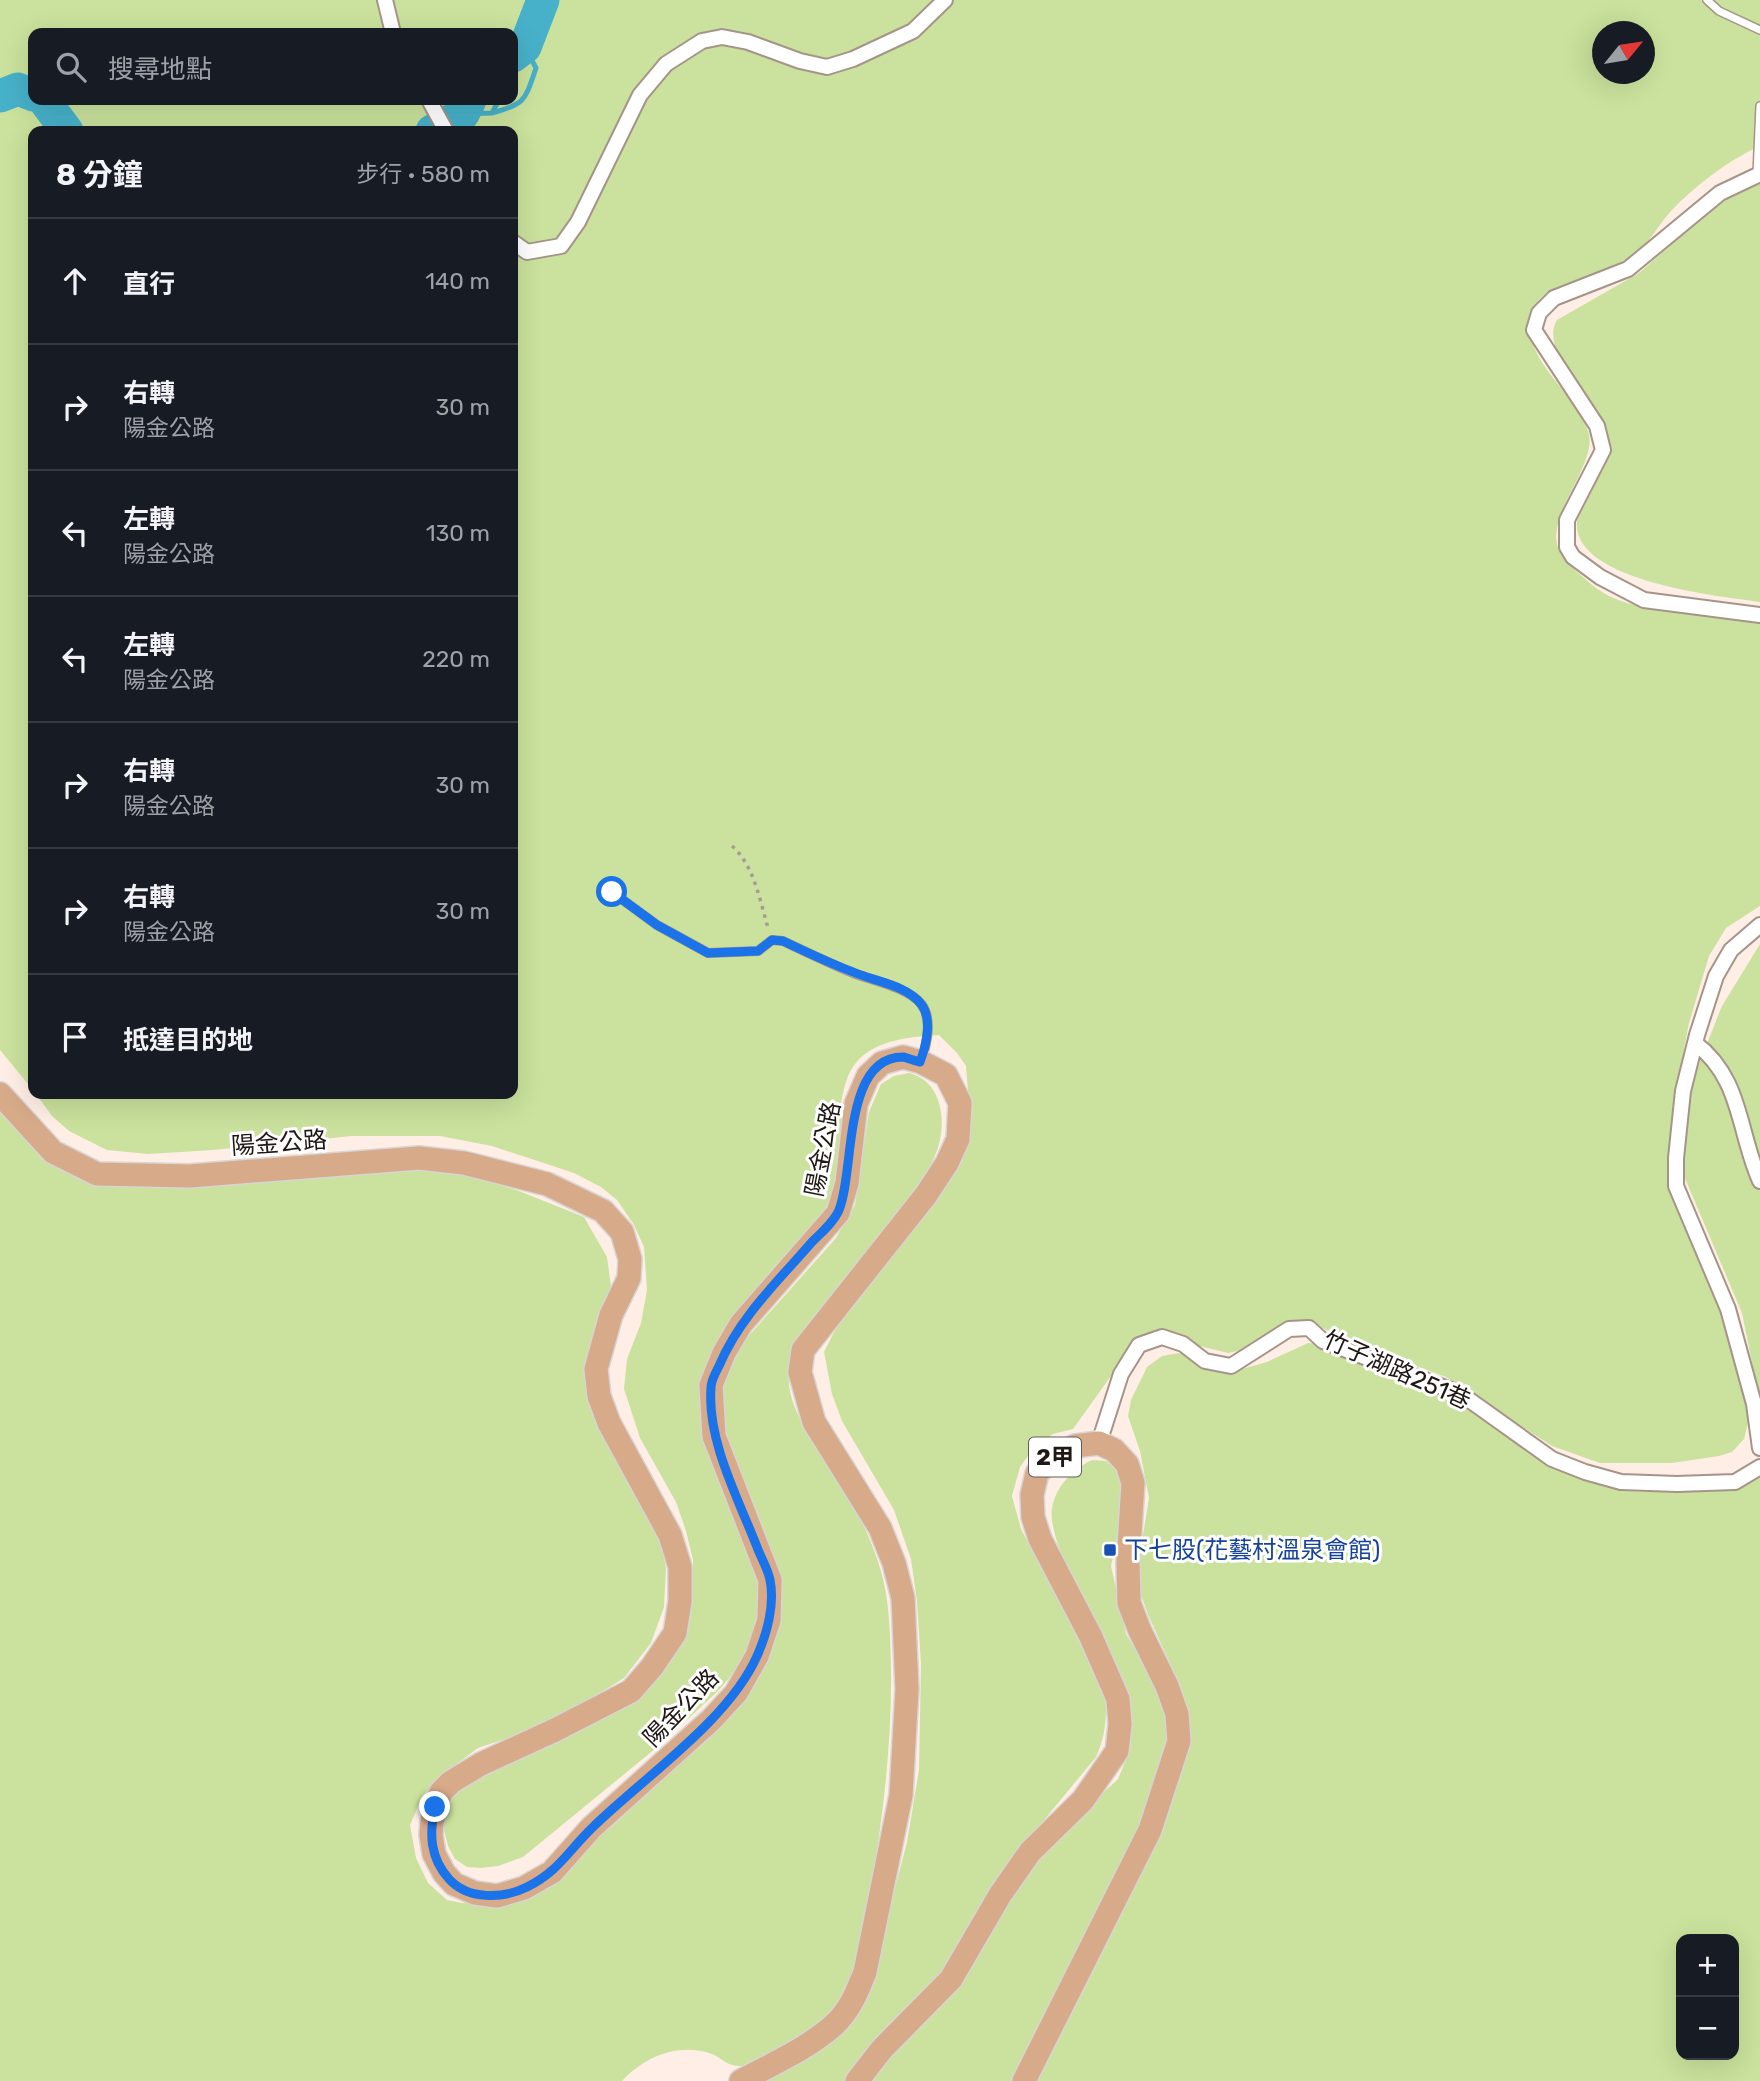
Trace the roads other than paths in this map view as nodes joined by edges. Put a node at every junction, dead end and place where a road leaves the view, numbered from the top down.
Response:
1 (385, 0) edge
2 (945, 0) edge
3 (1707, 0) edge
4 (391, 28) edge
5 (1760, 30) edge
6 (432, 105) edge
7 (1760, 107) edge
8 (443, 126) edge
9 (1759, 174) edge
10 (518, 246) edge
11 (1760, 615) edge
12 (612, 892) dead end
13 (1760, 925) edge
14 (1695, 1043) junction
15 (920, 1062) junction
16 (0, 1094) edge
17 (1760, 1181) edge
18 (1099, 1443) junction
19 (1760, 1448) edge
20 (1760, 1467) edge
21 (741, 2081) edge
22 (857, 2081) edge
23 (1024, 2081) edge

1 - 4 street
2 - 10 street
3 - 5 lane
6 - 8 street
7 - 9 lane
9 - 11 street
12 - 15 lane
13 - 14 street
14 - 17 street
14 - 19 street
15 - 16 main road, 陽金公路
15 - 21 main road
18 - 20 street, 竹子湖路251巷
18 - 22 main road, 2甲
18 - 23 main road, 2甲

